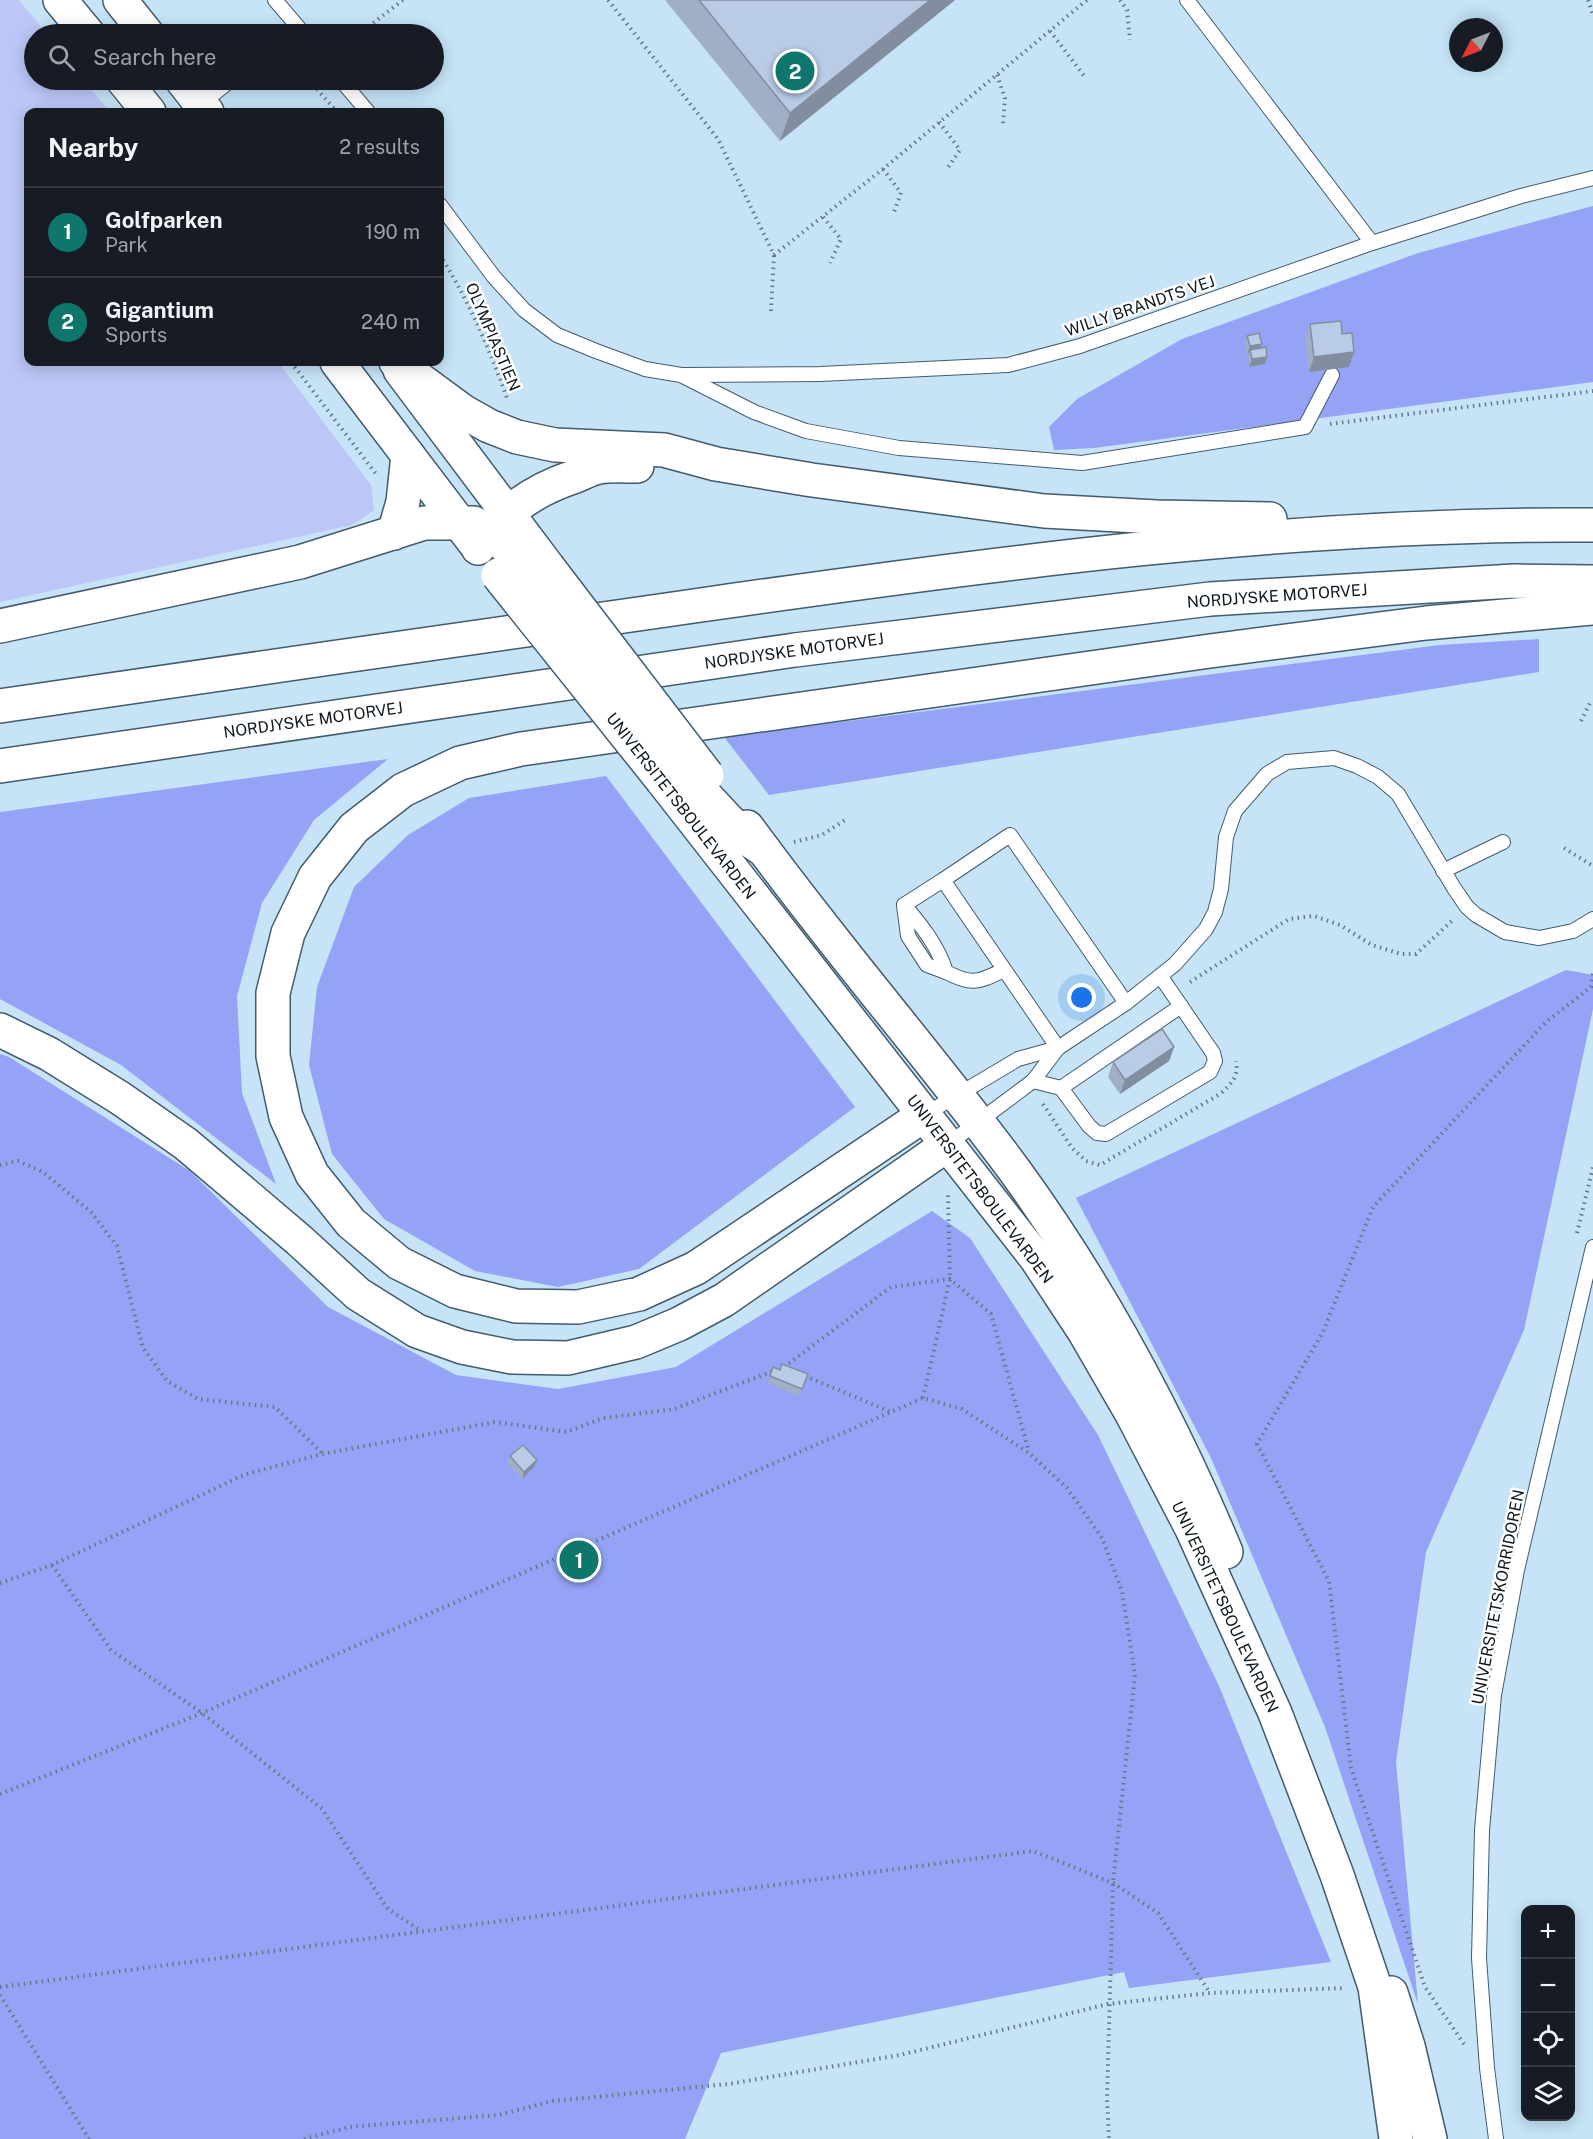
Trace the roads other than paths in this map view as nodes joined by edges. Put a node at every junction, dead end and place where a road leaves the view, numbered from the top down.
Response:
1 (60, 0) edge
2 (120, 0) edge
3 (275, 0) edge
4 (1187, 0) edge
5 (80, 24) edge
6 (139, 24) edge
7 (290, 24) edge
8 (131, 90) edge
9 (213, 90) edge
10 (349, 90) edge
11 (197, 99) edge
12 (146, 108) edge
13 (365, 108) edge
14 (1592, 178) edge
15 (444, 210) edge
16 (1372, 243) junction
17 (340, 366) edge
18 (397, 366) edge
19 (401, 366) edge
20 (681, 375) junction
21 (1332, 375) dead end
22 (408, 455) junction
23 (716, 464) junction
24 (1536, 524) junction
25 (1593, 525) edge
26 (483, 528) junction
27 (394, 533) junction
28 (1593, 582) edge
29 (1593, 609) edge
30 (0, 626) edge
31 (0, 706) edge
32 (0, 766) edge
33 (686, 778) junction
34 (1503, 842) dead end
35 (1443, 871) junction
36 (944, 880) junction
37 (1593, 919) edge
38 (1004, 970) junction
39 (1161, 977) junction
40 (1126, 1003) junction
41 (1181, 1006) junction
42 (0, 1029) edge
43 (1058, 1048) junction
44 (1033, 1081) junction
45 (1061, 1088) junction
46 (958, 1096) junction
47 (924, 1115) junction
48 (978, 1123) junction
49 (947, 1145) junction
50 (1593, 1247) edge
51 (1396, 2139) edge
52 (1430, 2139) edge
53 (1496, 2139) edge

1 - 5 main road
2 - 6 main road
3 - 7 lane
4 - 16 lane
8 - 12 main road
9 - 11 lane
10 - 13 lane
14 - 16 lane, WILLY BRANDTS VEJ
15 - 20 lane, WILLY BRANDTS VEJ
16 - 20 lane, WILLY BRANDTS VEJ
17 - 22 main road
18 - 26 main road
19 - 23 main road
20 - 21 lane, WILLY BRANDTS VEJ
22 - 26 main road
22 - 27 main road
23 - 24 main road
23 - 26 main road
24 - 25 main road
24 - 31 main road
26 - 27 main road
26 - 33 main road, bridge
27 - 30 main road
28 - 32 main road, NORDJYSKE MOTORVEJ
29 - 47 main road
33 - 46 main road, UNIVERSITETSBOULEVARDEN
33 - 47 main road, UNIVERSITETSBOULEVARDEN
34 - 35 lane
35 - 37 lane
35 - 39 lane
36 - 38 lane
36 - 38 lane
36 - 40 lane
38 - 43 lane
39 - 40 lane
39 - 41 lane
40 - 43 lane
41 - 45 lane
41 - 45 lane
42 - 49 main road
43 - 44 lane
43 - 46 lane
44 - 45 lane
44 - 48 lane
46 - 47 lane
46 - 48 main road, UNIVERSITETSBOULEVARDEN
47 - 49 main road, UNIVERSITETSBOULEVARDEN
48 - 49 lane
48 - 52 main road, UNIVERSITETSBOULEVARDEN
49 - 51 main road, UNIVERSITETSBOULEVARDEN
50 - 53 lane, UNIVERSITETSKORRIDOREN

